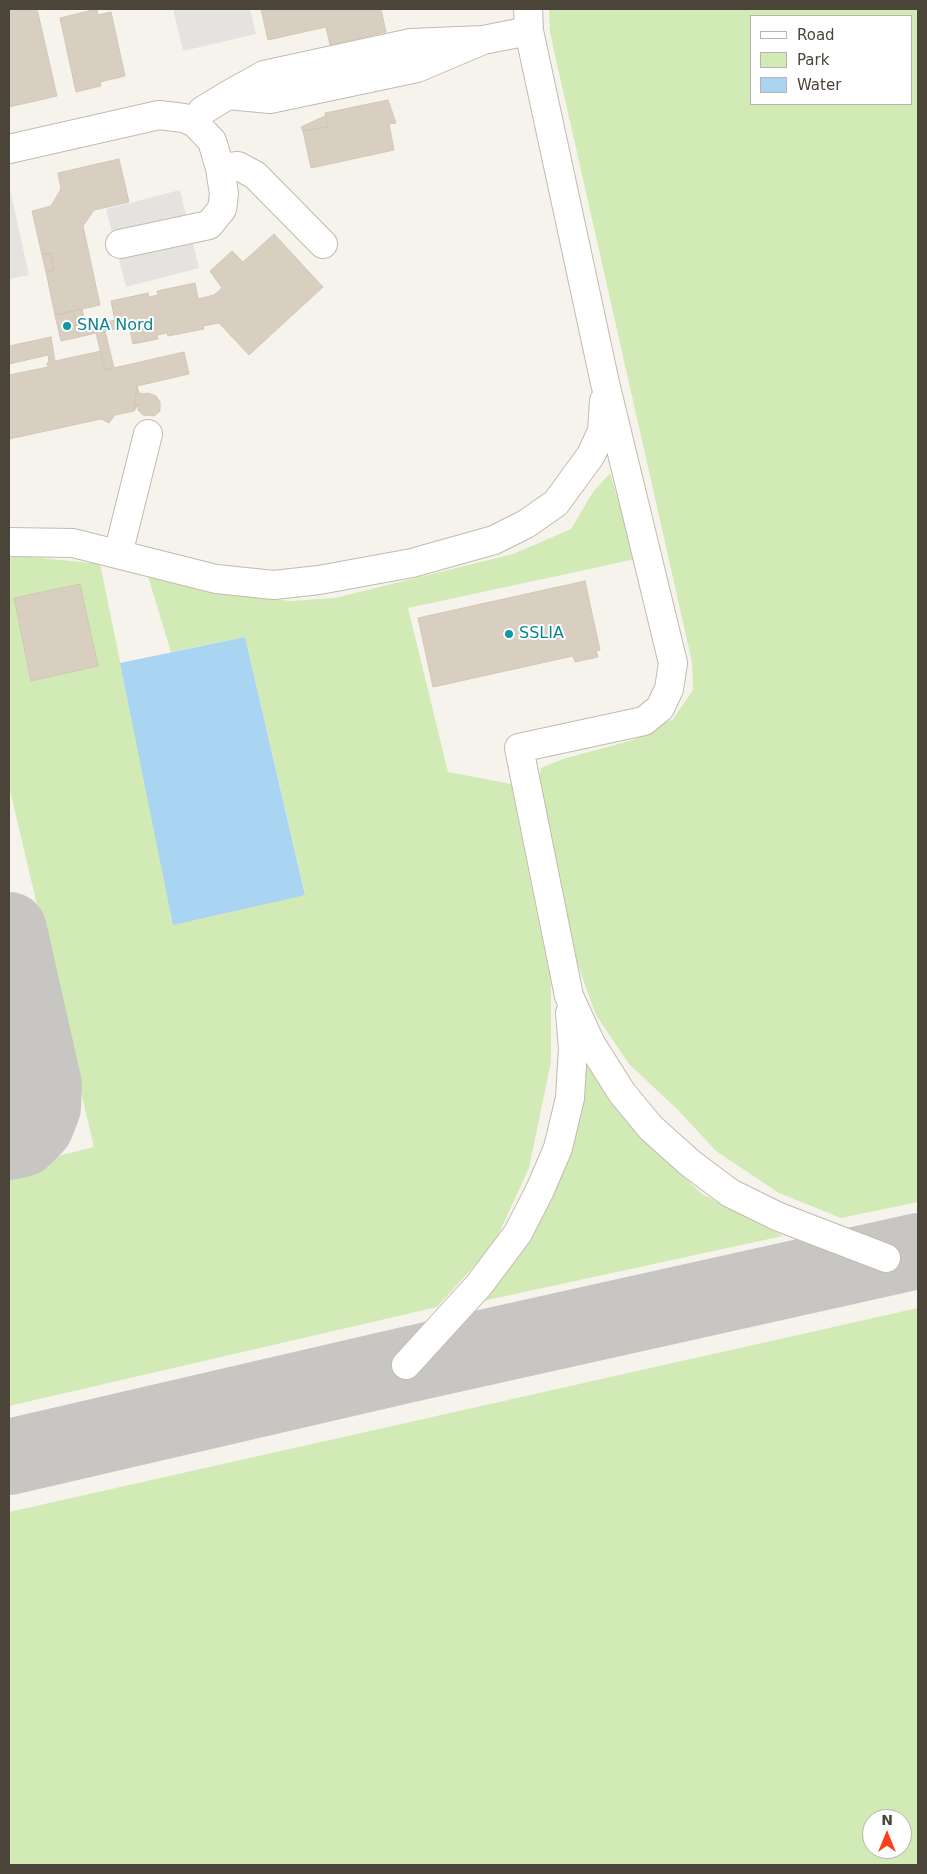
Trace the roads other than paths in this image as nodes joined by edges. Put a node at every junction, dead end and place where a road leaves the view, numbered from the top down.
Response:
1 (528, 20) edge
2 (195, 123) junction
3 (9, 150) edge
4 (220, 168) junction
5 (120, 244) dead end
6 (323, 244) dead end
7 (606, 382) junction
8 (148, 434) dead end
9 (9, 542) edge
10 (118, 554) junction
11 (569, 996) junction
12 (886, 1258) dead end
13 (406, 1365) dead end

1 - 2 lane
1 - 7 lane
2 - 3 lane
2 - 4 lane
4 - 5 lane
4 - 6 lane
7 - 10 lane
7 - 11 lane
8 - 10 lane
9 - 10 lane
11 - 12 lane
11 - 13 lane

